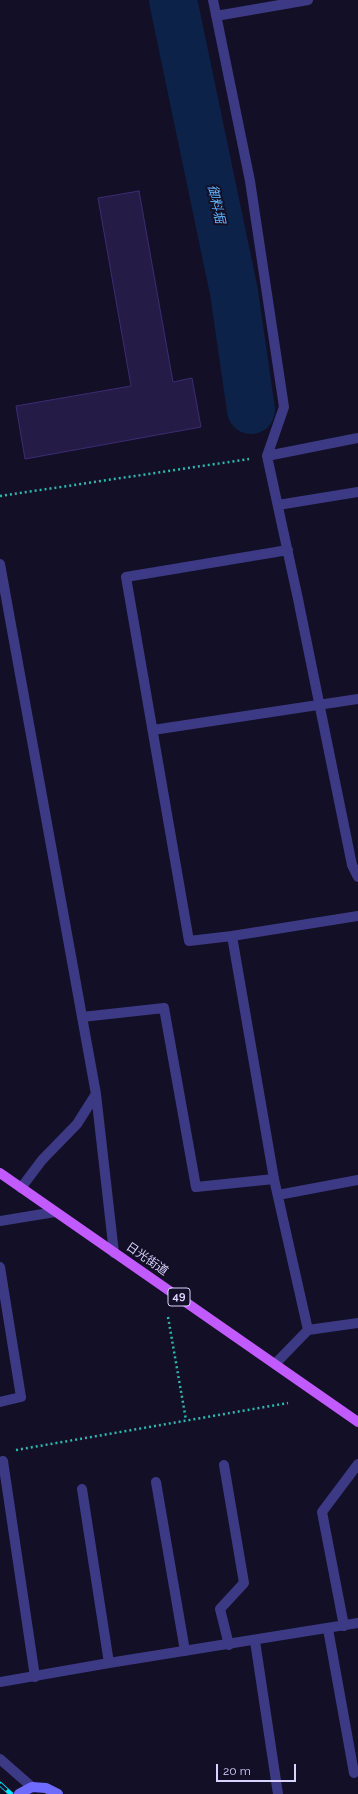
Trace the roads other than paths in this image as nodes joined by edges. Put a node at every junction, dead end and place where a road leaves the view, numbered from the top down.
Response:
1 (213, 0) edge
2 (308, 0) edge
3 (216, 16) junction
4 (358, 438) edge
5 (267, 456) junction
6 (358, 492) edge
7 (278, 505) junction
8 (288, 550) junction
9 (0, 564) edge
10 (358, 700) edge
11 (320, 706) junction
12 (153, 730) junction
13 (358, 877) edge
14 (358, 916) edge
15 (232, 936) junction
16 (82, 1017) junction
17 (96, 1094) junction
18 (0, 1173) edge
19 (274, 1180) junction
20 (358, 1180) edge
21 (21, 1188) junction
22 (278, 1195) junction
23 (55, 1212) junction
24 (0, 1221) edge
25 (114, 1253) junction
26 (0, 1267) edge
27 (358, 1323) edge
28 (308, 1330) junction
29 (275, 1364) junction
30 (0, 1402) edge
31 (358, 1422) edge
32 (3, 1461) dead end
33 (358, 1464) edge
34 (224, 1465) dead end
35 (156, 1482) dead end
36 (82, 1489) dead end
37 (358, 1623) edge
38 (344, 1626) junction
39 (328, 1629) junction
40 (255, 1641) junction
41 (229, 1645) junction
42 (185, 1651) junction
43 (109, 1663) junction
44 (35, 1677) junction
45 (0, 1682) edge
46 (0, 1759) edge
47 (354, 1773) dead end
48 (32, 1787) junction
49 (19, 1794) edge
50 (58, 1794) edge
51 (278, 1794) edge

1 - 3 street
2 - 3 street
3 - 5 street
4 - 5 street
5 - 7 street
6 - 7 street
7 - 8 street
8 - 11 street
8 - 12 street
9 - 16 street
10 - 11 street
11 - 12 street
11 - 13 street
12 - 15 street
14 - 15 street
15 - 19 street
16 - 17 street
16 - 19 street
17 - 21 street
17 - 25 street
18 - 21 main road, 日光街道 / 49
19 - 22 street
20 - 22 street
21 - 23 main road, 日光街道 / 49
22 - 28 street
23 - 24 street
23 - 25 main road, 日光街道 / 49
25 - 29 main road, 日光街道 / 49
26 - 30 street
27 - 28 street
28 - 29 street
29 - 31 main road, 日光街道 / 49
32 - 44 street
33 - 38 street
34 - 41 street
35 - 42 street
36 - 43 street
37 - 38 street
38 - 39 street
39 - 40 street
39 - 47 street
40 - 41 street
40 - 51 street
41 - 42 street
42 - 43 street
43 - 44 street
44 - 45 street
46 - 48 street
48 - 49 main road
48 - 50 main road

